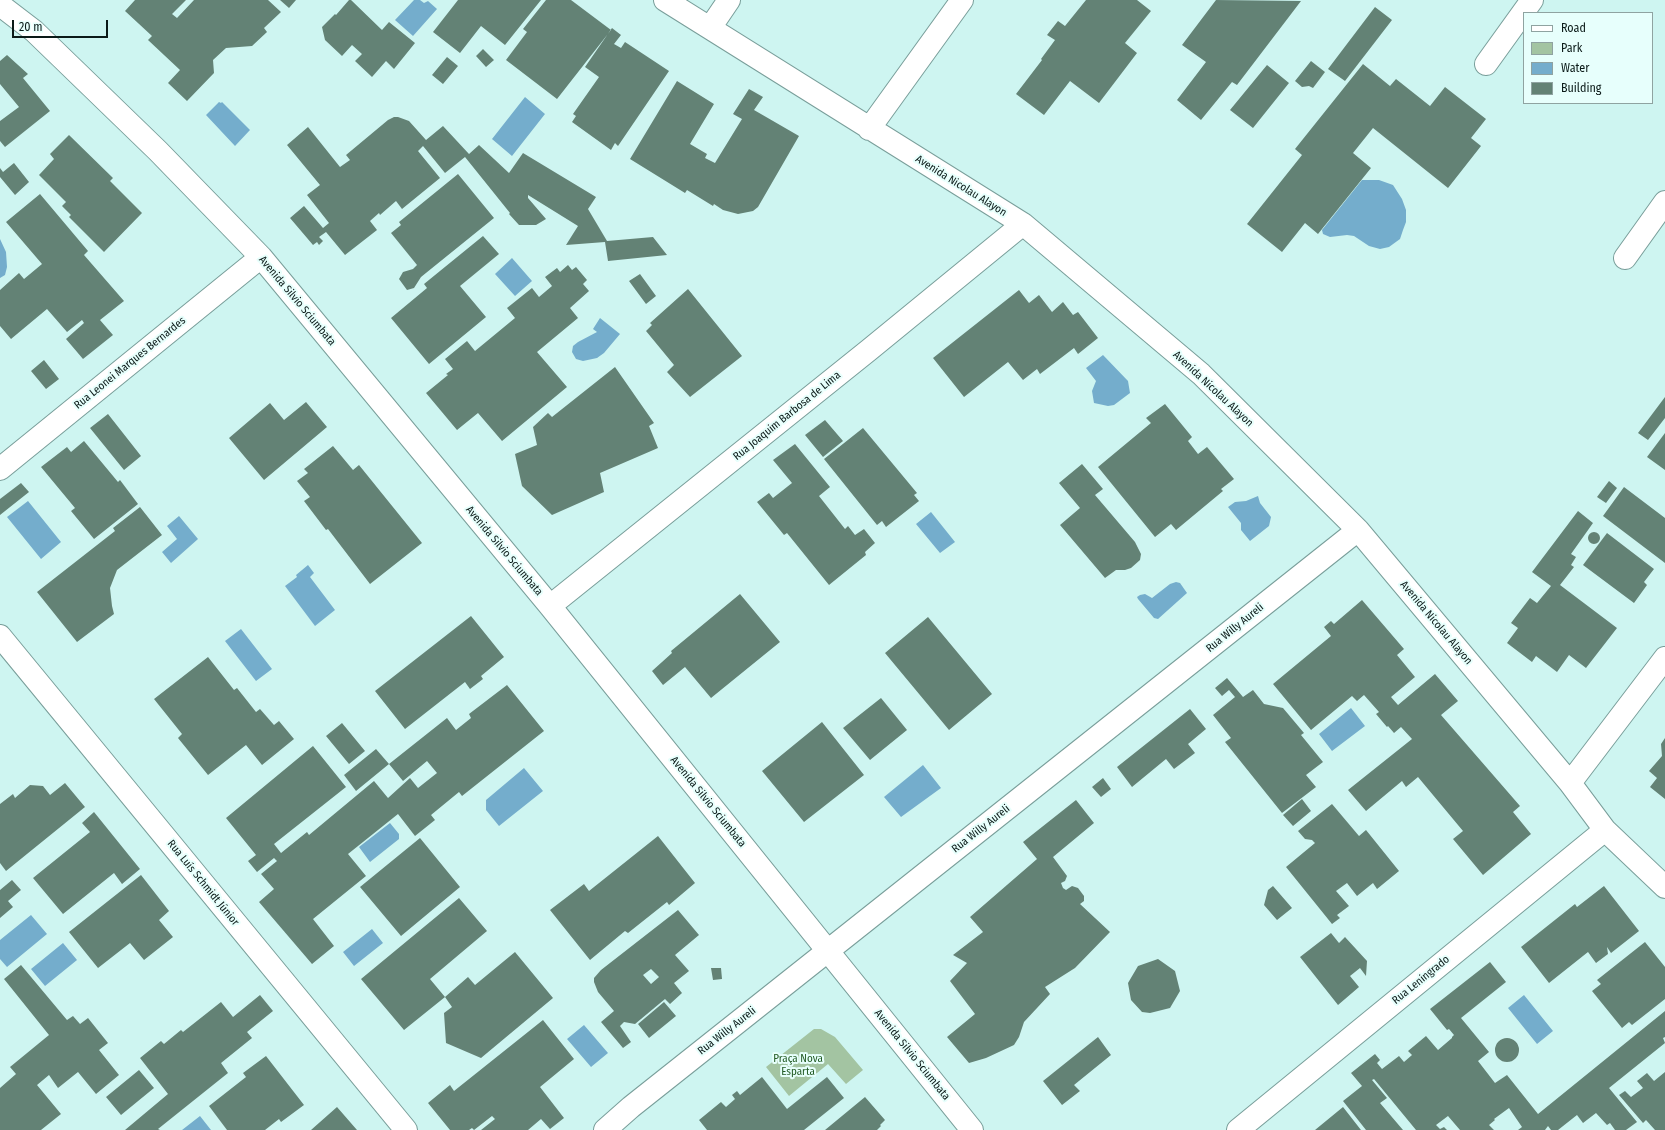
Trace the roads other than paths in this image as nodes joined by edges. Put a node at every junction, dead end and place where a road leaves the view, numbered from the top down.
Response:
1 (665, 0) edge
2 (729, 0) edge
3 (962, 0) edge
4 (1532, 0) edge
5 (0, 5) edge
6 (1523, 12) edge
7 (1523, 13) edge
8 (710, 28) junction
9 (1486, 64) dead end
10 (869, 129) junction
11 (1665, 202) edge
12 (1022, 224) junction
13 (261, 257) junction
14 (1625, 258) dead end
15 (0, 469) edge
16 (1358, 530) junction
17 (550, 606) junction
18 (0, 636) edge
19 (1665, 658) edge
20 (1570, 783) junction
21 (1605, 830) junction
22 (1665, 887) edge
23 (827, 952) junction
24 (406, 1130) edge
25 (605, 1130) edge
26 (972, 1130) edge
27 (1238, 1130) edge

1 - 8 street, Avenida Nicolau Alayon
2 - 8 street
3 - 10 street
4 - 6 street
5 - 13 street, Avenida Silvio Sciumbata
7 - 9 street
8 - 10 street, Avenida Nicolau Alayon
10 - 12 street, Avenida Nicolau Alayon
11 - 14 street
12 - 16 street, Avenida Nicolau Alayon
12 - 17 street, Rua Joaquim Barbosa de Lima
13 - 15 street, Rua Leonei Marques Bernardes
13 - 17 street, Avenida Silvio Sciumbata
16 - 20 street, Avenida Nicolau Alayon
16 - 23 street, Rua Willy Aureli
17 - 23 street, Avenida Silvio Sciumbata
18 - 24 street, Rua Luís Schmidt Júnior
19 - 20 street
20 - 21 street, Avenida Nicolau Alayon
21 - 22 street, Avenida Nicolau Alayon
21 - 27 street, Rua Leningrado
23 - 25 street, Rua Willy Aureli
23 - 26 street, Avenida Silvio Sciumbata

